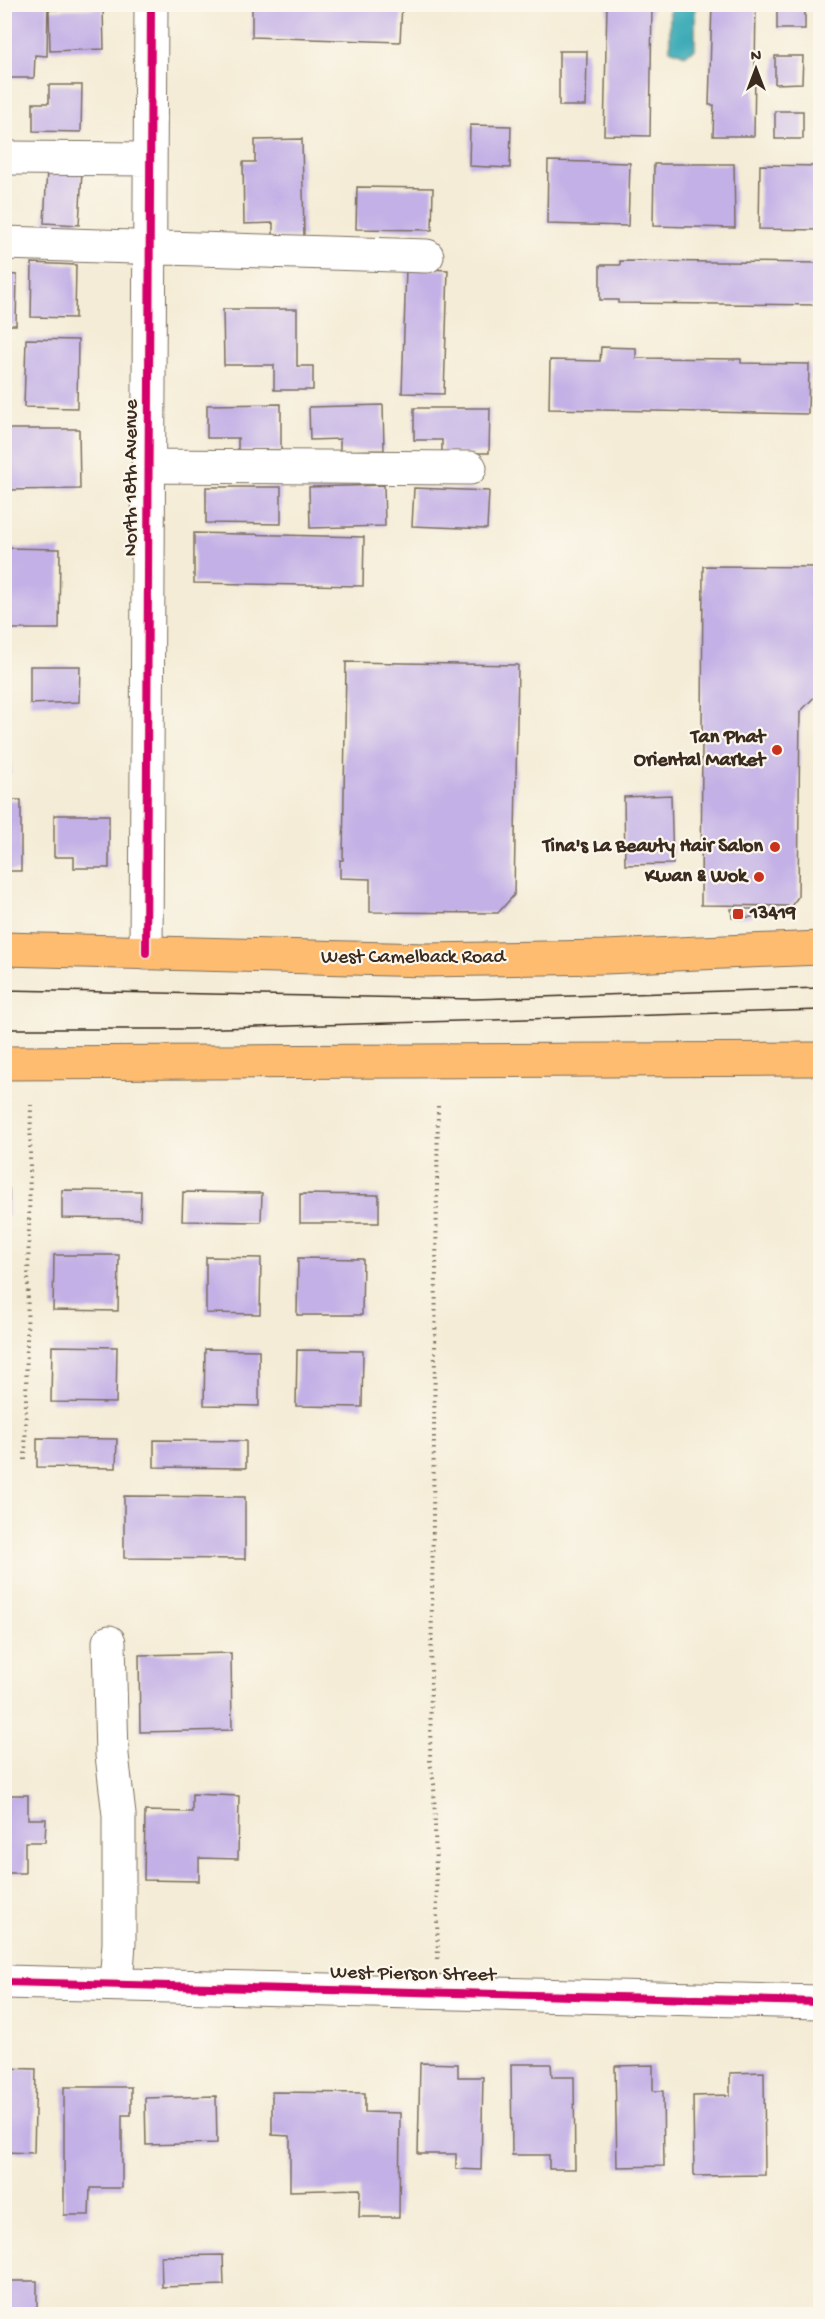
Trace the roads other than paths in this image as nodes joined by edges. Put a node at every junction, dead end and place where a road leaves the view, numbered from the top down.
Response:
1 (151, 4) edge
2 (5, 158) edge
3 (150, 159) junction
4 (4, 243) edge
5 (149, 249) junction
6 (427, 256) dead end
7 (148, 466) junction
8 (470, 468) dead end
9 (820, 948) edge
10 (4, 949) edge
11 (146, 953) junction
12 (820, 1059) edge
13 (4, 1063) edge
14 (109, 1642) dead end
15 (4, 1982) edge
16 (116, 1984) junction
17 (820, 2002) edge

1 - 3 street, North 18th Avenue
2 - 3 street
3 - 5 street, North 18th Avenue
4 - 5 street
5 - 6 street
5 - 7 street, North 18th Avenue
7 - 8 street
7 - 11 street, North 18th Avenue
9 - 11 main road, West Camelback Road
10 - 11 main road, West Camelback Road
12 - 13 main road
14 - 16 street
15 - 16 street, West Pierson Street
16 - 17 street, West Pierson Street

